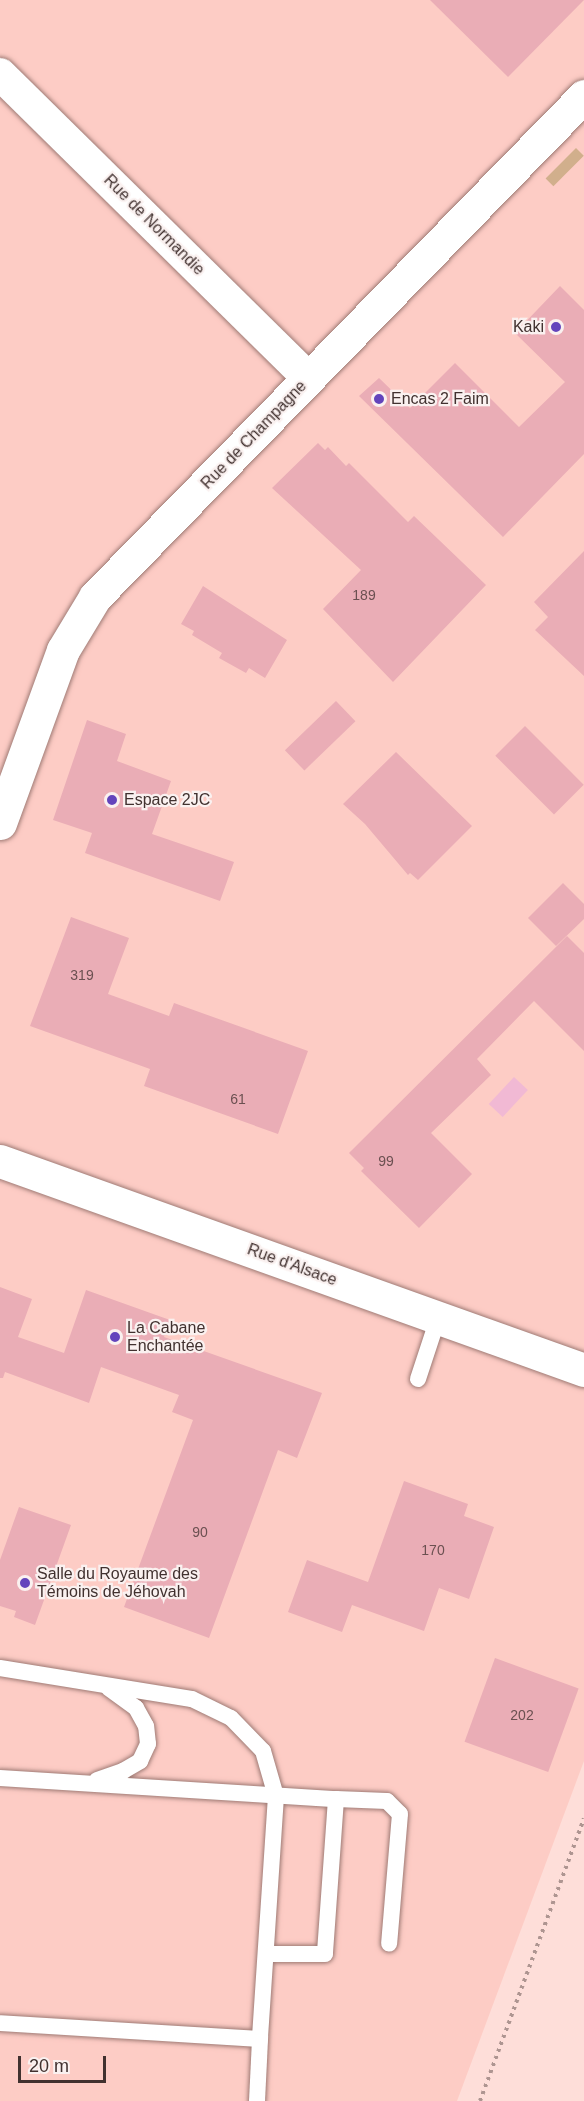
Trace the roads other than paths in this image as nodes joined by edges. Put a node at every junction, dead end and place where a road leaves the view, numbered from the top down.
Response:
1 (0, 74) edge
2 (584, 96) edge
3 (308, 378) junction
4 (0, 824) edge
5 (0, 1161) edge
6 (438, 1317) junction
7 (584, 1370) edge
8 (418, 1379) dead end
9 (0, 1668) edge
10 (103, 1685) junction
11 (0, 1778) edge
12 (90, 1782) junction
13 (276, 1796) junction
14 (336, 1799) junction
15 (389, 1944) dead end
16 (266, 1954) junction
17 (0, 2023) edge
18 (260, 2039) junction
19 (257, 2101) edge

1 - 3 street, Rue de Normandie
2 - 3 street, Rue de Champagne
3 - 4 street, Rue de Champagne
5 - 6 street, Rue d'Alsace
6 - 7 street, Rue d'Alsace
6 - 8 lane
9 - 10 lane
10 - 12 lane
10 - 13 lane
11 - 12 lane
12 - 13 lane
13 - 14 lane
13 - 16 lane
14 - 15 lane
14 - 16 lane
16 - 18 lane
17 - 18 lane
18 - 19 lane

